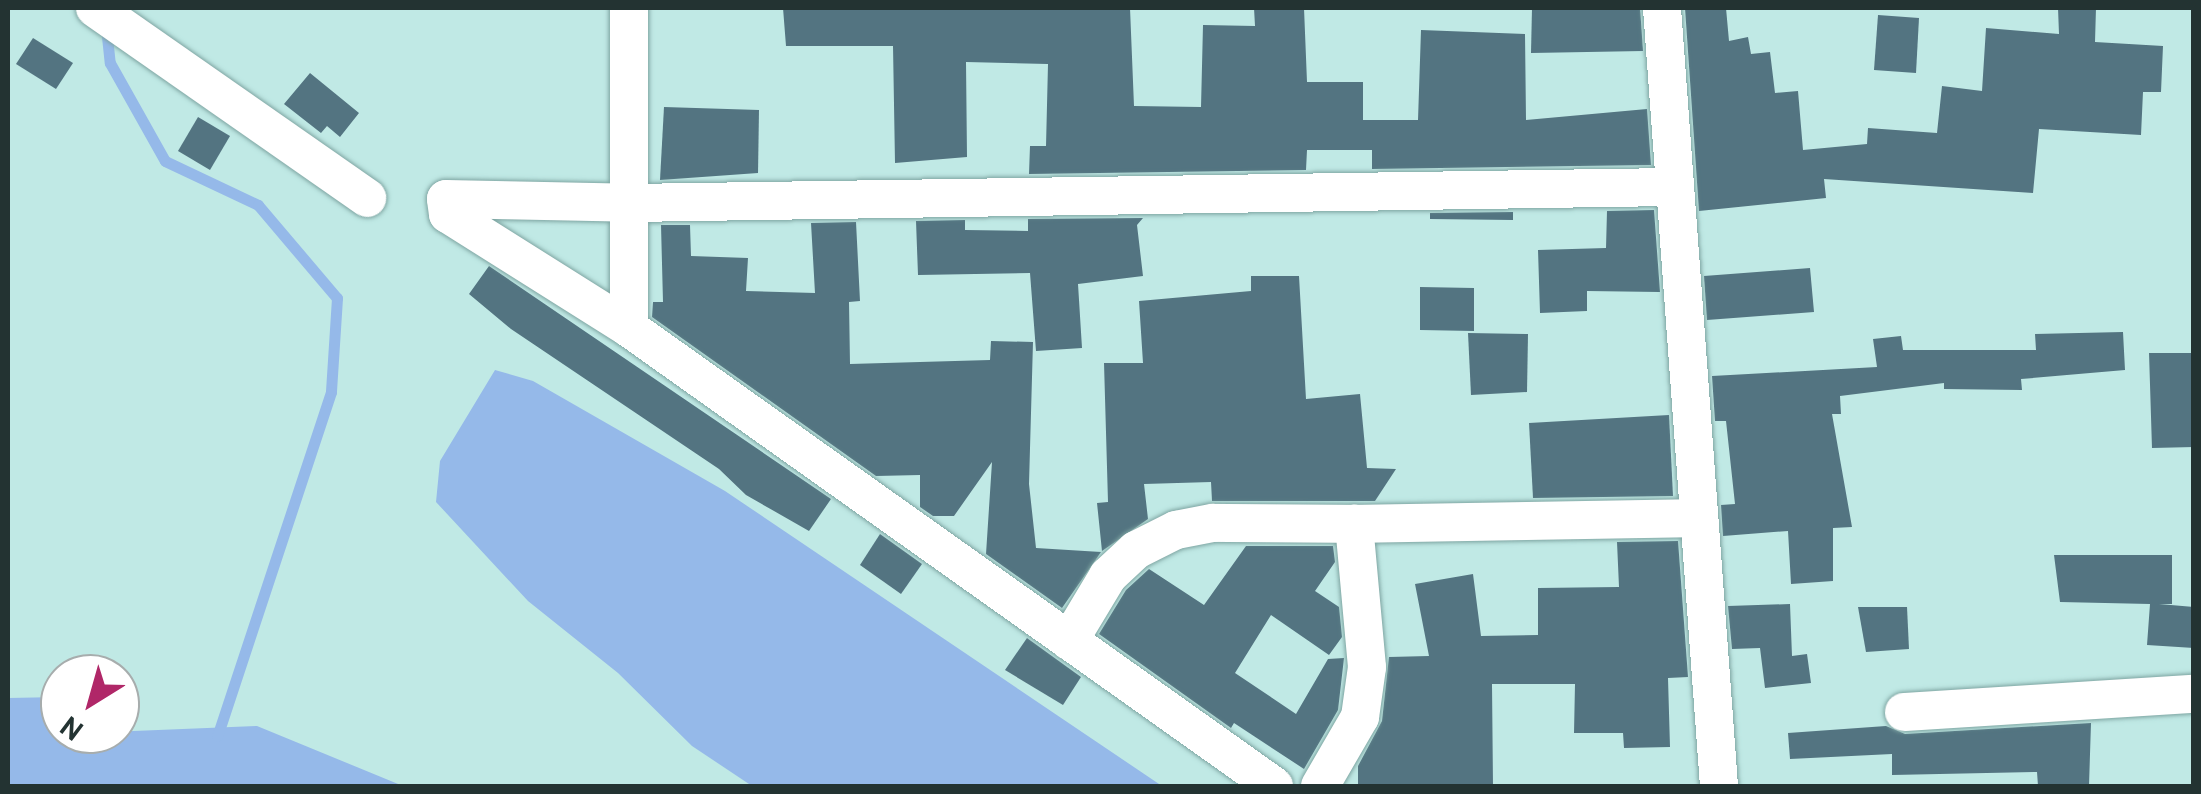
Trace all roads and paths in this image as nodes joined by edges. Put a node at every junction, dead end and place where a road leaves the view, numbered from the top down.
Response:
1 (95, 8) edge
2 (629, 8) edge
3 (1662, 8) edge
4 (1675, 187) junction
5 (367, 198) dead end
6 (630, 203) junction
7 (629, 328) junction
8 (1699, 518) junction
9 (1354, 524) junction
10 (1069, 640) junction
11 (2194, 694) edge
12 (1904, 712) dead end
13 (1274, 786) edge
14 (1320, 786) edge
15 (1719, 786) edge

1 - 5 street
2 - 6 street
3 - 4 street
4 - 6 street
4 - 8 street
6 - 7 street
6 - 7 street
7 - 10 street
8 - 9 street
8 - 15 street
9 - 10 street
9 - 14 street
10 - 13 street
11 - 12 street

